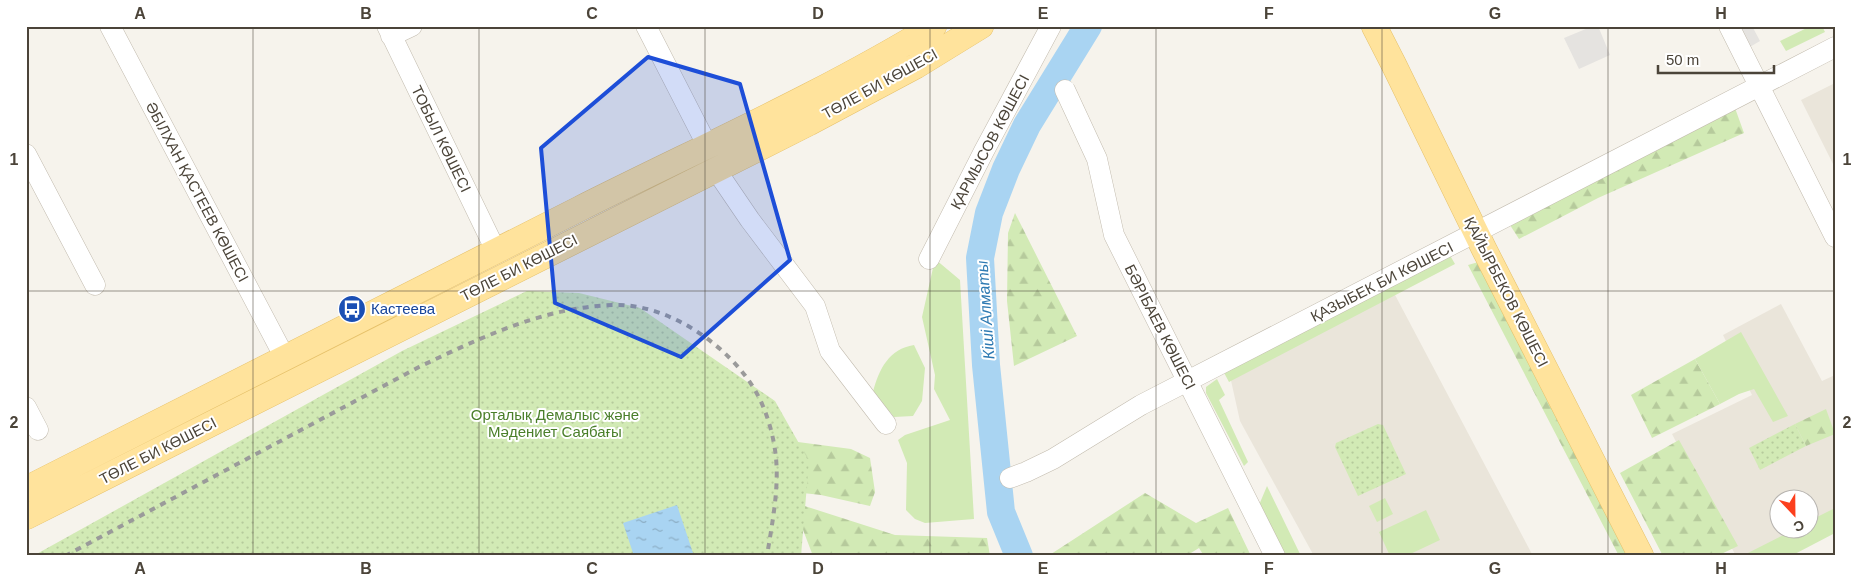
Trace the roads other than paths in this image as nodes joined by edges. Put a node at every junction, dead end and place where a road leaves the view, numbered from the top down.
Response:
1 (110, 26) edge
2 (412, 26) edge
3 (646, 26) edge
4 (934, 26) edge
5 (981, 26) edge
6 (1051, 26) edge
7 (1374, 26) edge
8 (1729, 26) edge
9 (389, 31) edge
10 (1835, 47) edge
11 (1759, 86) junction
12 (1065, 90) dead end
13 (707, 145) junction
14 (26, 154) edge
15 (716, 170) junction
16 (1476, 233) junction
17 (1835, 237) edge
18 (496, 251) junction
19 (929, 259) dead end
20 (95, 285) dead end
21 (285, 358) junction
22 (1188, 383) junction
23 (26, 407) edge
24 (886, 424) dead end
25 (38, 430) dead end
26 (101, 451) junction
27 (114, 473) junction
28 (26, 475) edge
29 (1010, 478) dead end
30 (26, 489) edge
31 (26, 517) edge
32 (26, 534) edge
33 (1275, 556) edge
34 (1642, 556) edge

1 - 21 street, ӘБІЛХАН ҚАСТЕЕВ КӨШЕСІ
2 - 9 street
3 - 13 street
4 - 13 main road, ТӨЛЕ БИ КӨШЕСІ
5 - 15 main road, ТӨЛЕ БИ КӨШЕСІ
6 - 19 street, ҚАРМЫСОВ КӨШЕСІ
7 - 16 main road, ҚАЙЫРБЕКОВ КӨШЕСІ
8 - 11 street
9 - 18 street, ТОБЫЛ КӨШЕСІ
10 - 11 street, ҚАЗЫБЕК БИ КӨШЕСІ
11 - 16 street, ҚАЗЫБЕК БИ КӨШЕСІ
11 - 17 street
12 - 22 street, БӘРІБАЕВ КӨШЕСІ
13 - 18 main road, ТӨЛЕ БИ КӨШЕСІ
14 - 20 street
15 - 24 street
15 - 27 main road, ТӨЛЕ БИ КӨШЕСІ
16 - 22 street, ҚАЗЫБЕК БИ КӨШЕСІ
16 - 34 main road, ҚАЙЫРБЕКОВ КӨШЕСІ
18 - 21 main road, ТӨЛЕ БИ КӨШЕСІ
21 - 26 main road, ТӨЛЕ БИ КӨШЕСІ
22 - 29 street, ҚАЗЫБЕК БИ КӨШЕСІ
22 - 33 street, БӘРІБАЕВ КӨШЕСІ
23 - 25 street
26 - 28 main road
26 - 30 main road, ТӨЛЕ БИ КӨШЕСІ
27 - 31 main road, ТӨЛЕ БИ КӨШЕСІ
27 - 32 main road

